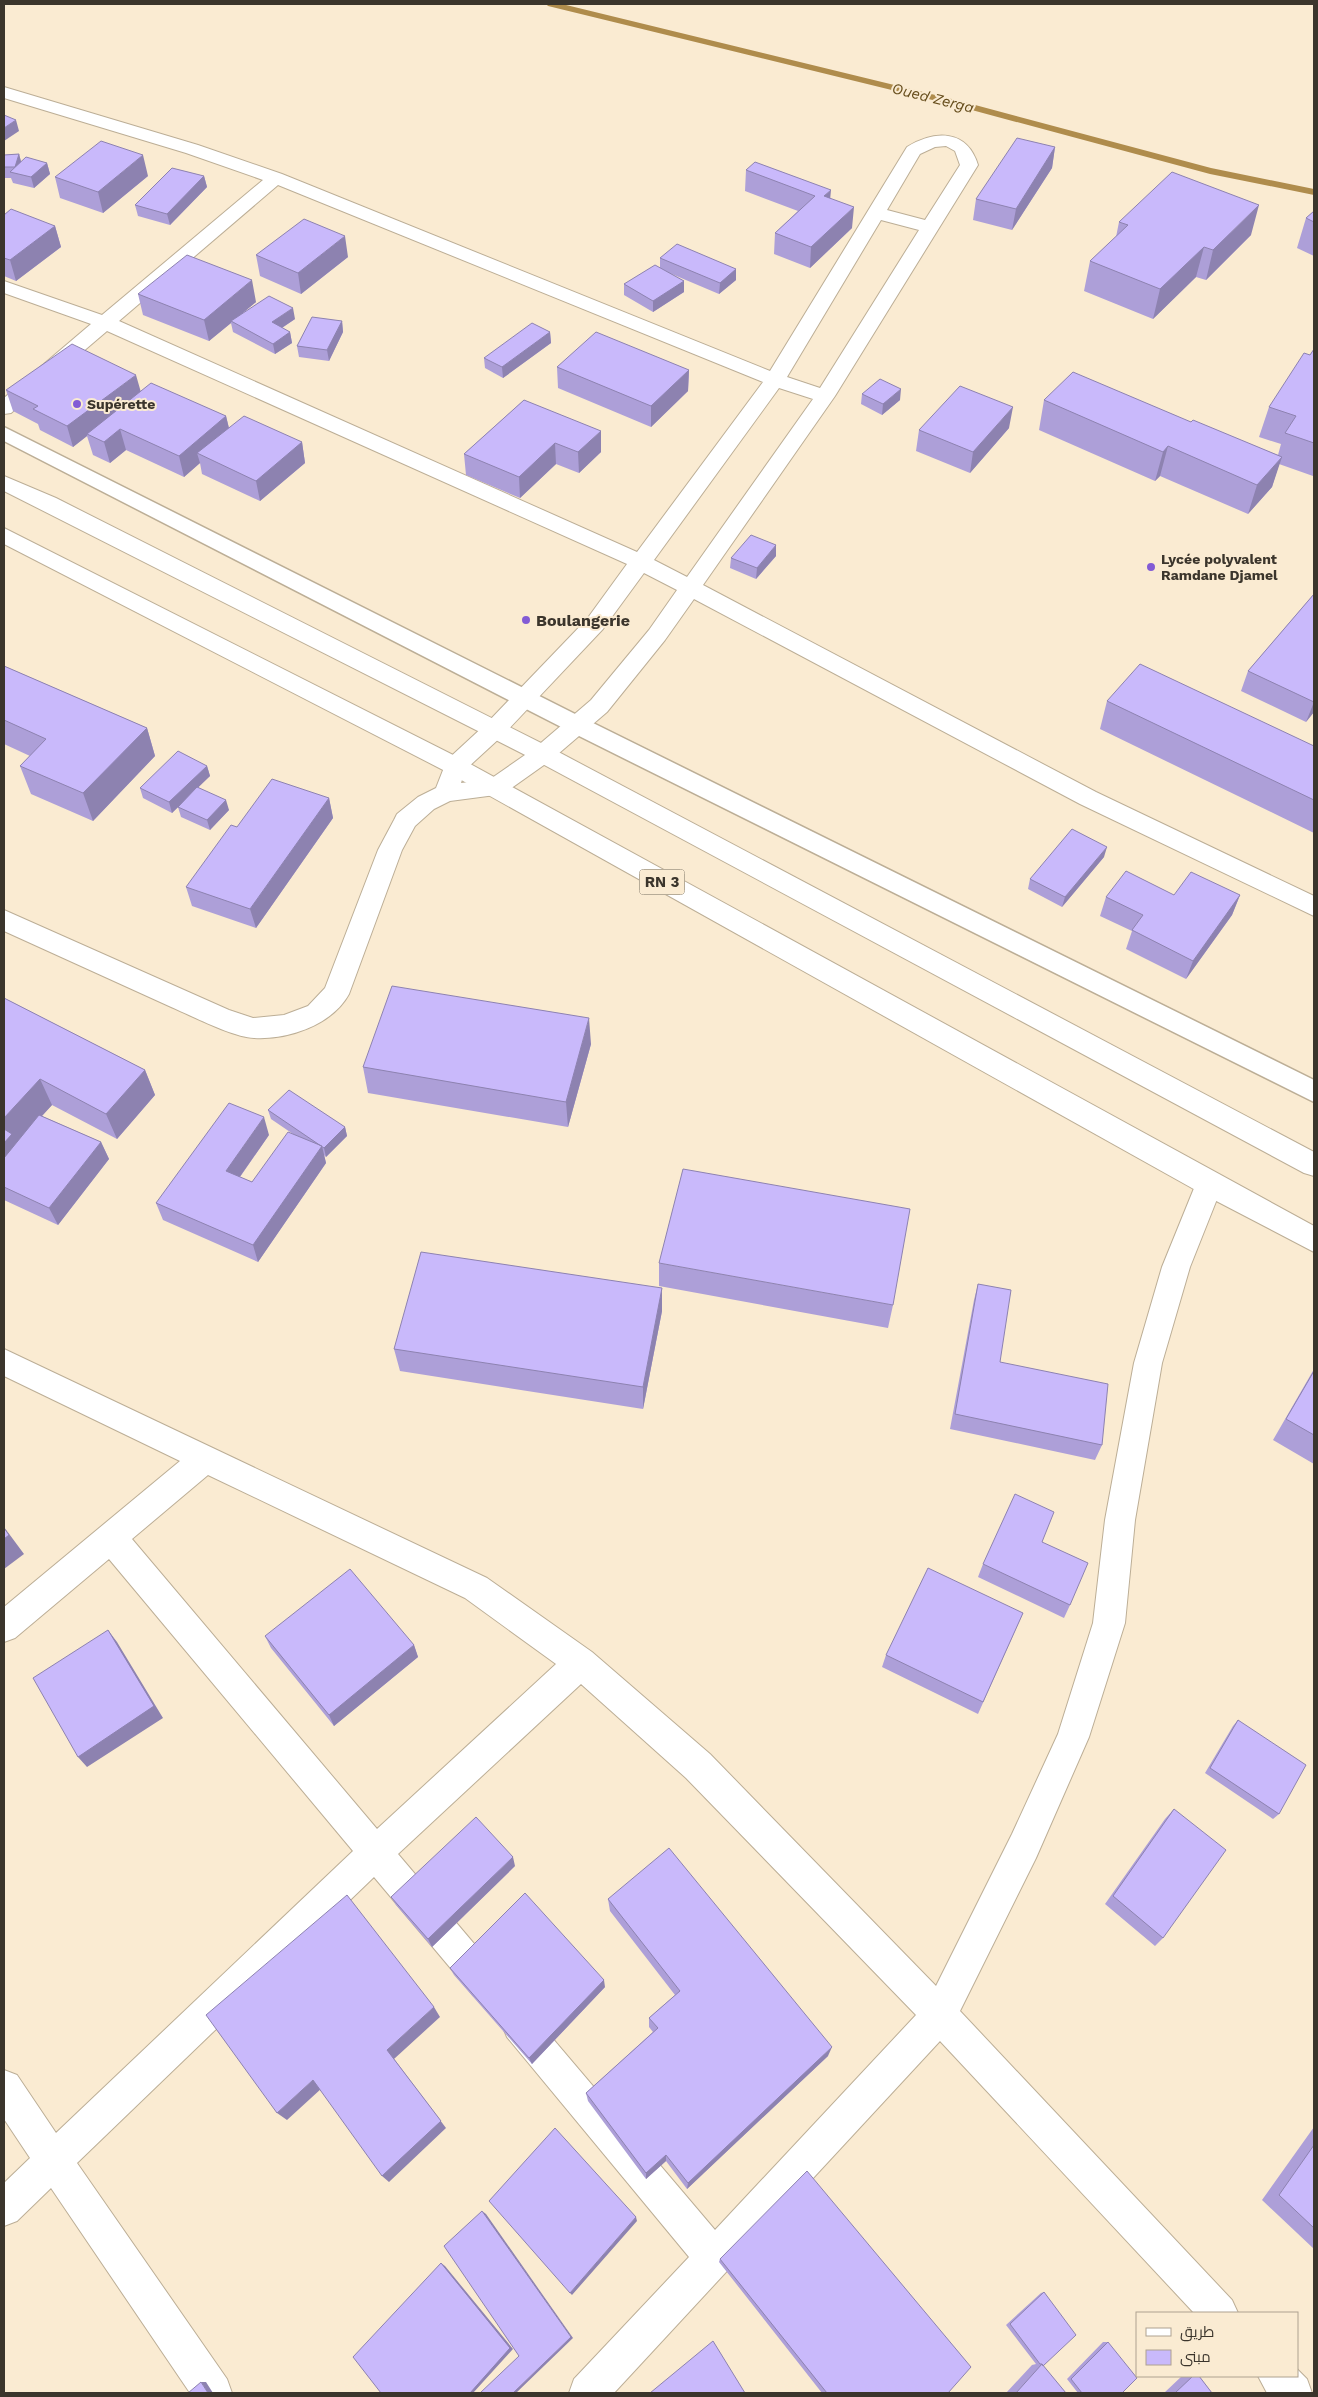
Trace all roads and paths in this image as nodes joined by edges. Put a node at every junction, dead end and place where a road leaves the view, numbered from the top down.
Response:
1 (4, 92) edge
2 (276, 178) junction
3 (876, 213) junction
4 (930, 227) junction
5 (4, 287) edge
6 (104, 322) junction
7 (774, 380) junction
8 (825, 396) junction
9 (4, 408) edge
10 (4, 433) edge
11 (4, 483) edge
12 (4, 535) edge
13 (641, 562) junction
14 (691, 588) junction
15 (525, 697) junction
16 (576, 725) junction
17 (494, 730) junction
18 (543, 754) junction
19 (454, 766) junction
20 (495, 788) junction
21 (446, 793) junction
22 (1314, 907) edge
23 (4, 920) edge
24 (1314, 1092) edge
25 (1314, 1165) edge
26 (1209, 1184) junction
27 (1314, 1240) edge
28 (4, 1362) edge
29 (205, 1459) junction
30 (111, 1538) junction
31 (4, 1627) edge
32 (581, 1663) junction
33 (376, 1852) junction
34 (940, 2015) junction
35 (4, 2088) edge
36 (54, 2162) junction
37 (4, 2208) edge
38 (714, 2258) junction
39 (1217, 2312) edge
40 (1278, 2377) edge
41 (213, 2393) edge
42 (588, 2393) edge
43 (1293, 2393) edge

1 - 2 street
2 - 6 street
2 - 7 street
3 - 4 street
3 - 4 street
3 - 7 street
4 - 8 street
5 - 6 street
6 - 9 street
6 - 13 street
7 - 8 street
7 - 13 street
8 - 14 street
10 - 15 lane
11 - 17 street
12 - 19 street, RN 3
13 - 14 street
13 - 15 street
14 - 16 street
14 - 22 street
15 - 16 lane
15 - 17 street
16 - 18 street
16 - 24 lane
17 - 18 street
17 - 19 street
18 - 20 street
18 - 25 street
19 - 20 street, RN 3
19 - 21 street
20 - 21 street
20 - 26 street, RN 3
21 - 23 street
26 - 27 street, RN 3
26 - 34 street
28 - 29 street
29 - 30 street
29 - 32 street
30 - 31 street
30 - 33 street
32 - 33 street
32 - 34 street
33 - 36 street
33 - 38 street
34 - 38 street
34 - 39 street
35 - 36 street
36 - 37 street
36 - 41 street
38 - 42 street
40 - 43 street

